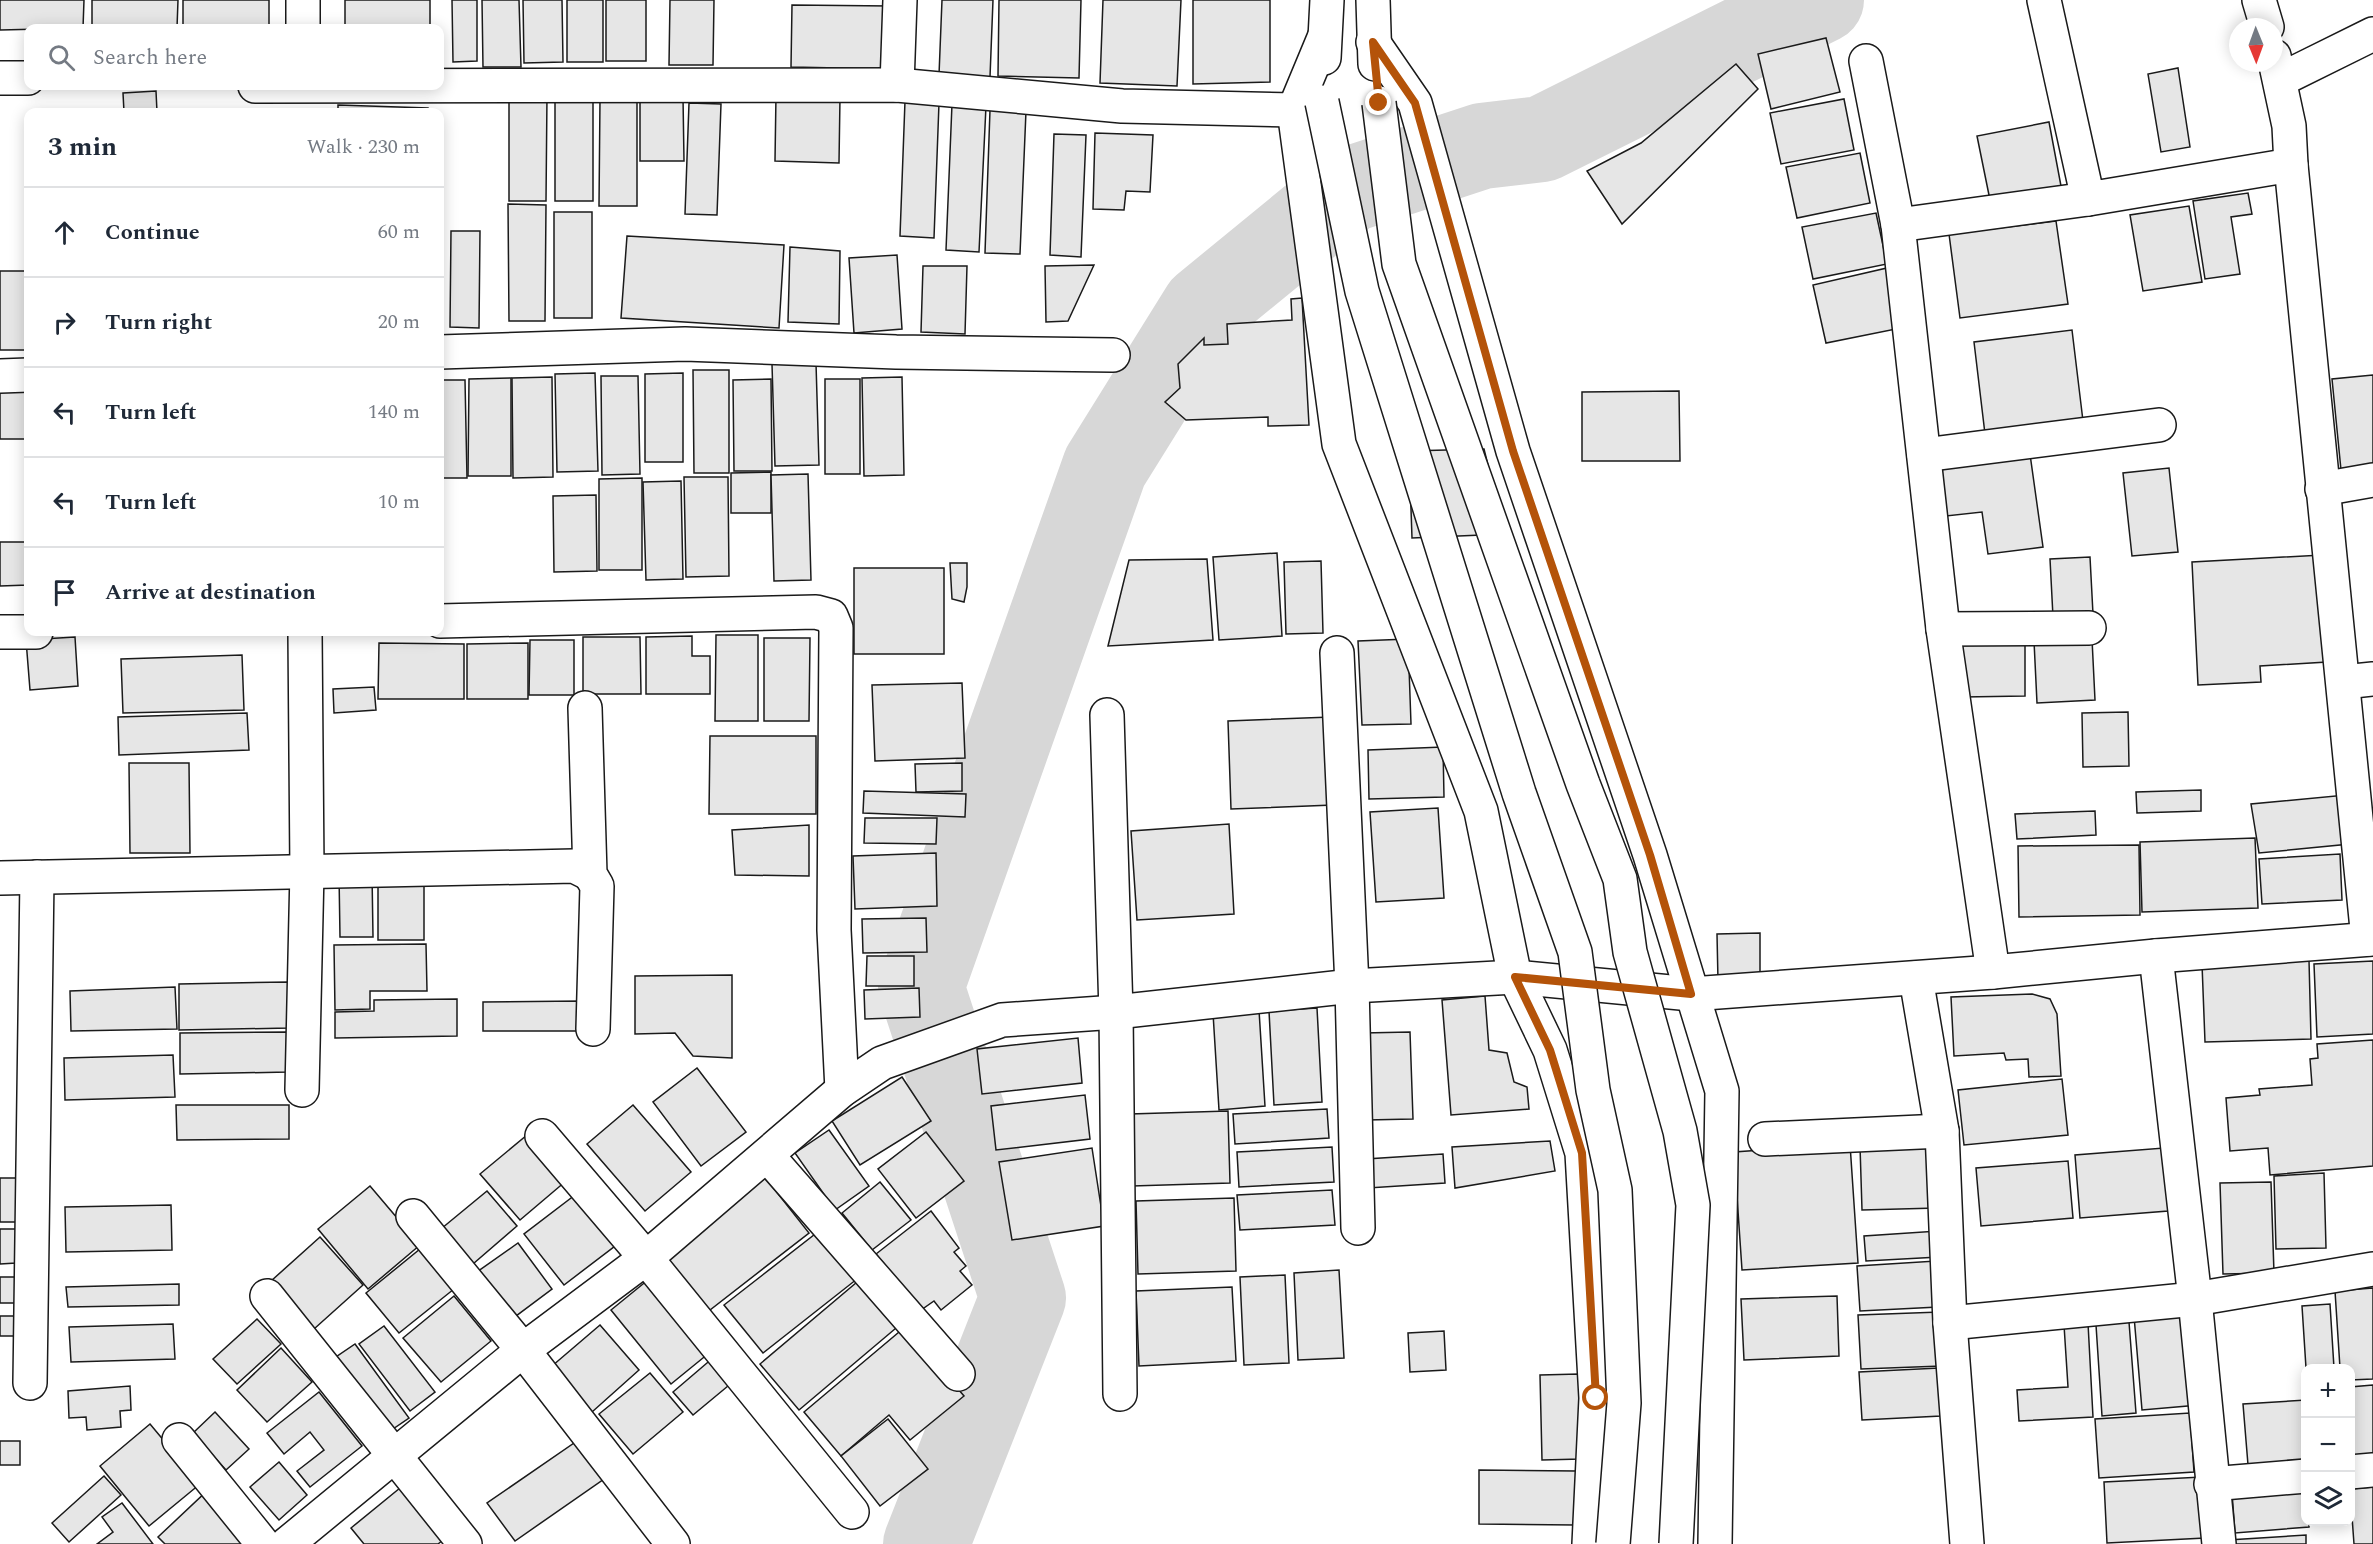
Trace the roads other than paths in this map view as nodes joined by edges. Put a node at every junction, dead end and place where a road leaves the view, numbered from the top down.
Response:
1 (303, 0) edge
2 (900, 0) edge
3 (1327, 0) edge
4 (1373, 0) edge
5 (2044, 0) edge
6 (2259, 0) edge
7 (2264, 18) edge
8 (303, 24) edge
9 (2373, 34) edge
10 (1373, 42) junction
11 (1866, 61) dead end
12 (2283, 66) edge
13 (2278, 72) edge
14 (0, 78) edge
15 (24, 78) edge
16 (897, 85) junction
17 (276, 90) edge
18 (303, 95) edge
19 (1305, 115) junction
20 (2291, 165) junction
21 (2088, 199) junction
22 (1898, 225) junction
23 (444, 352) edge
24 (1113, 355) dead end
25 (24, 375) edge
26 (0, 376) edge
27 (2159, 425) dead end
28 (1924, 455) junction
29 (2373, 480) edge
30 (2322, 489) junction
31 (444, 621) edge
32 (2089, 628) dead end
33 (1943, 629) junction
34 (0, 632) edge
35 (24, 632) edge
36 (305, 636) edge
37 (1337, 654) dead end
38 (2358, 681) edge
39 (585, 708) dead end
40 (1107, 715) dead end
41 (308, 871) junction
42 (590, 874) junction
43 (37, 877) junction
44 (0, 878) edge
45 (2370, 939) edge
46 (2156, 956) junction
47 (1993, 972) junction
48 (1515, 977) junction
49 (1916, 978) junction
50 (1352, 986) junction
51 (1691, 994) junction
52 (1116, 1012) junction
53 (593, 1029) dead end
54 (302, 1090) dead end
55 (842, 1090) junction
56 (1942, 1131) junction
57 (542, 1136) dead end
58 (1765, 1139) dead end
59 (767, 1155) junction
60 (413, 1216) dead end
61 (1358, 1228) dead end
62 (646, 1258) junction
63 (2373, 1269) edge
64 (267, 1296) dead end
65 (2195, 1299) junction
66 (1950, 1323) junction
67 (523, 1350) junction
68 (958, 1374) dead end
69 (30, 1383) dead end
70 (1120, 1394) dead end
71 (179, 1440) dead end
72 (397, 1456) junction
73 (2373, 1470) edge
74 (2355, 1472) edge
75 (2301, 1476) edge
76 (2211, 1484) junction
77 (852, 1512) dead end
78 (263, 1544) edge
79 (287, 1544) edge
80 (465, 1544) edge
81 (673, 1544) edge
82 (1589, 1544) edge
83 (1613, 1544) edge
84 (1676, 1544) edge
85 (1715, 1544) edge
86 (1967, 1544) edge
87 (2219, 1544) edge

1 - 8 street
2 - 16 street
3 - 19 street
4 - 10 street
5 - 21 street
6 - 7 street
9 - 12 street
10 - 51 street
10 - 84 street, bridge
11 - 22 street
13 - 20 street
14 - 15 street
16 - 18 street
16 - 19 street
17 - 18 street
19 - 48 street
19 - 83 street, bridge
20 - 21 street
20 - 30 street
21 - 22 street
22 - 28 street
23 - 24 street
25 - 26 street
27 - 28 street
28 - 33 street
29 - 30 street
30 - 38 street
31 - 55 street
32 - 33 street
33 - 47 street
34 - 35 street
36 - 41 street
37 - 50 street
38 - 45 street
39 - 42 street
40 - 52 street
41 - 42 street
41 - 43 street
41 - 54 street
42 - 53 street
43 - 44 street
43 - 69 street
45 - 46 street
46 - 47 street
46 - 65 street
47 - 49 street
48 - 50 street
48 - 51 street
48 - 82 street
49 - 51 street
49 - 56 street
50 - 52 street
50 - 61 street
51 - 85 street
52 - 55 street
52 - 70 street
55 - 59 street
56 - 58 street
56 - 66 street
57 - 62 street
59 - 62 street
59 - 68 street
60 - 67 street
62 - 67 street
62 - 77 street
63 - 65 street
64 - 72 street
65 - 66 street
65 - 76 street
66 - 86 street
67 - 72 street
67 - 81 street
71 - 78 street
72 - 79 street
72 - 80 street
73 - 74 street
75 - 76 street
76 - 87 street

